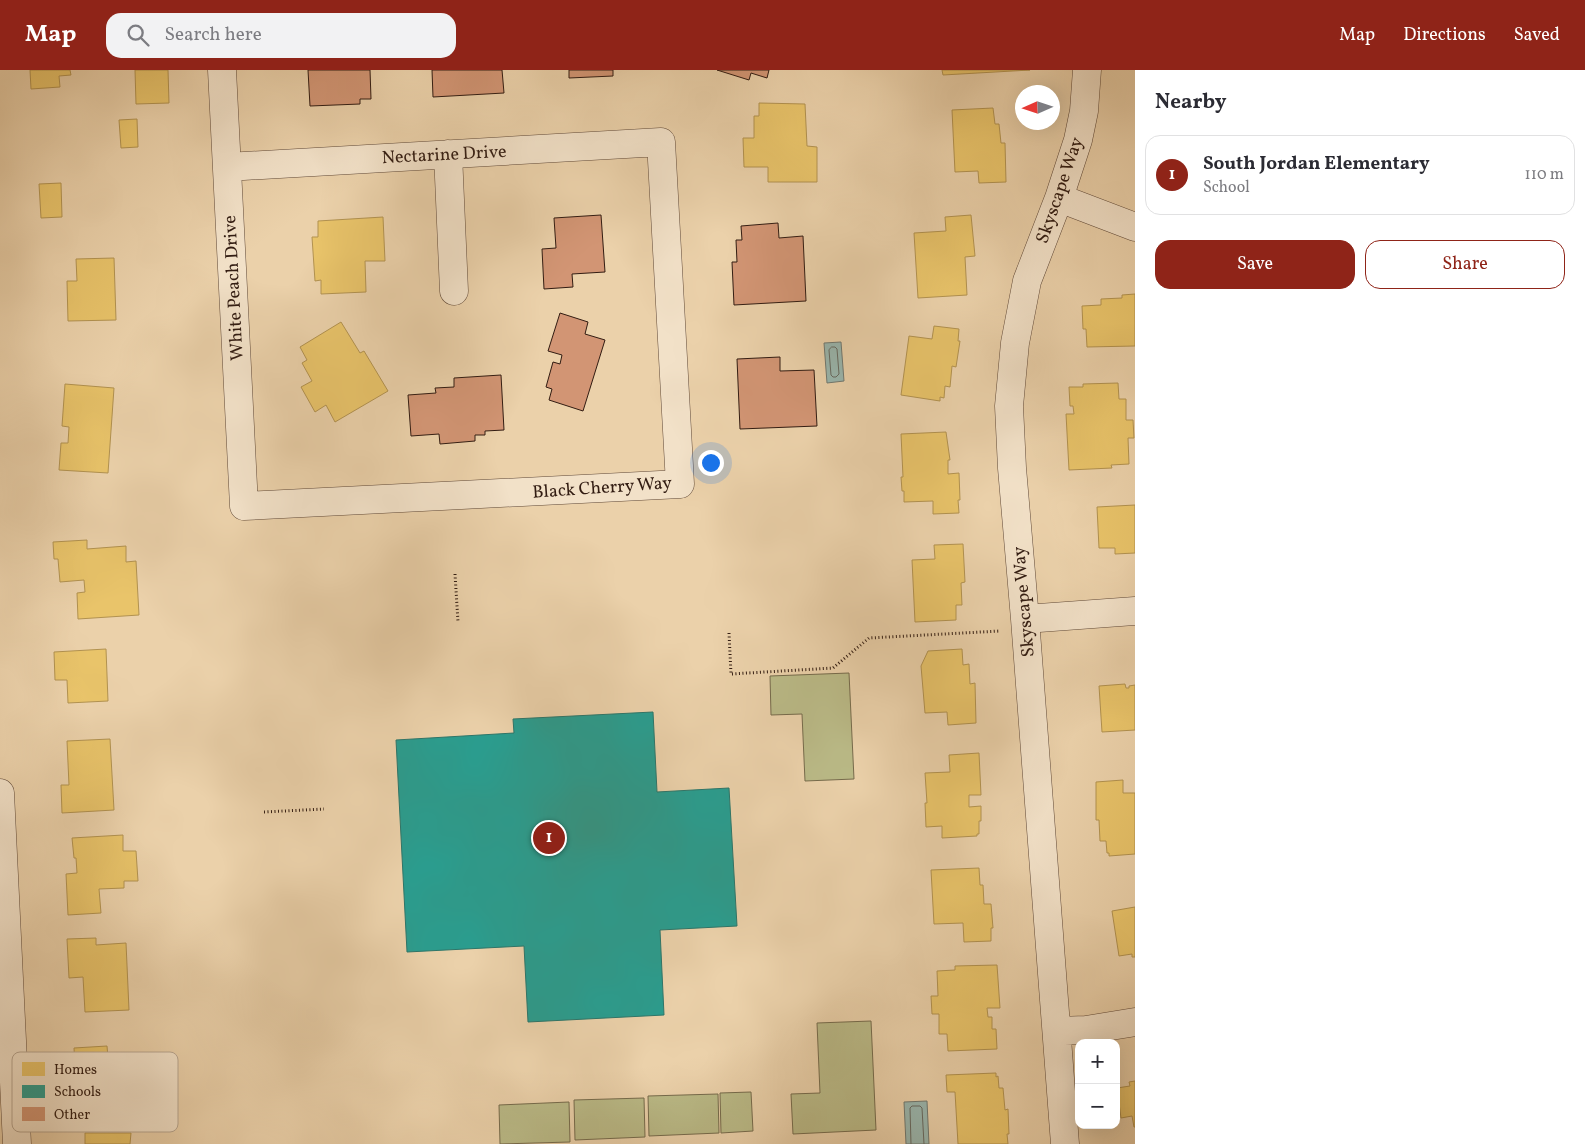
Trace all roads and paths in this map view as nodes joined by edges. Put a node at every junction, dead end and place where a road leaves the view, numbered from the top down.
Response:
1 (222, 70) edge
2 (1087, 70) edge
3 (661, 142) joint
4 (448, 154) junction
5 (227, 167) junction
6 (1059, 198) junction
7 (1135, 226) edge
8 (454, 291) dead end
9 (244, 506) joint
10 (455, 574) dead end
11 (1135, 611) edge
12 (1025, 619) junction
13 (458, 622) dead end
14 (1000, 630) dead end
15 (728, 632) dead end
16 (0, 793) edge
17 (324, 809) dead end
18 (264, 812) dead end
19 (1135, 1022) edge
20 (1057, 1031) junction
21 (13, 1052) edge
22 (1066, 1144) edge

1 - 5 street, White Peach Drive
2 - 6 street, Skyscape Way
3 - 4 street, Nectarine Drive
3 - 9 street, Black Cherry Way
4 - 5 street, Nectarine Drive
4 - 8 street
5 - 9 street, White Peach Drive
6 - 7 street
6 - 12 street, Skyscape Way
10 - 13 path
11 - 12 street
12 - 20 street, Skyscape Way
14 - 15 path
16 - 21 street
17 - 18 path
19 - 20 street
20 - 22 street, Skyscape Way

